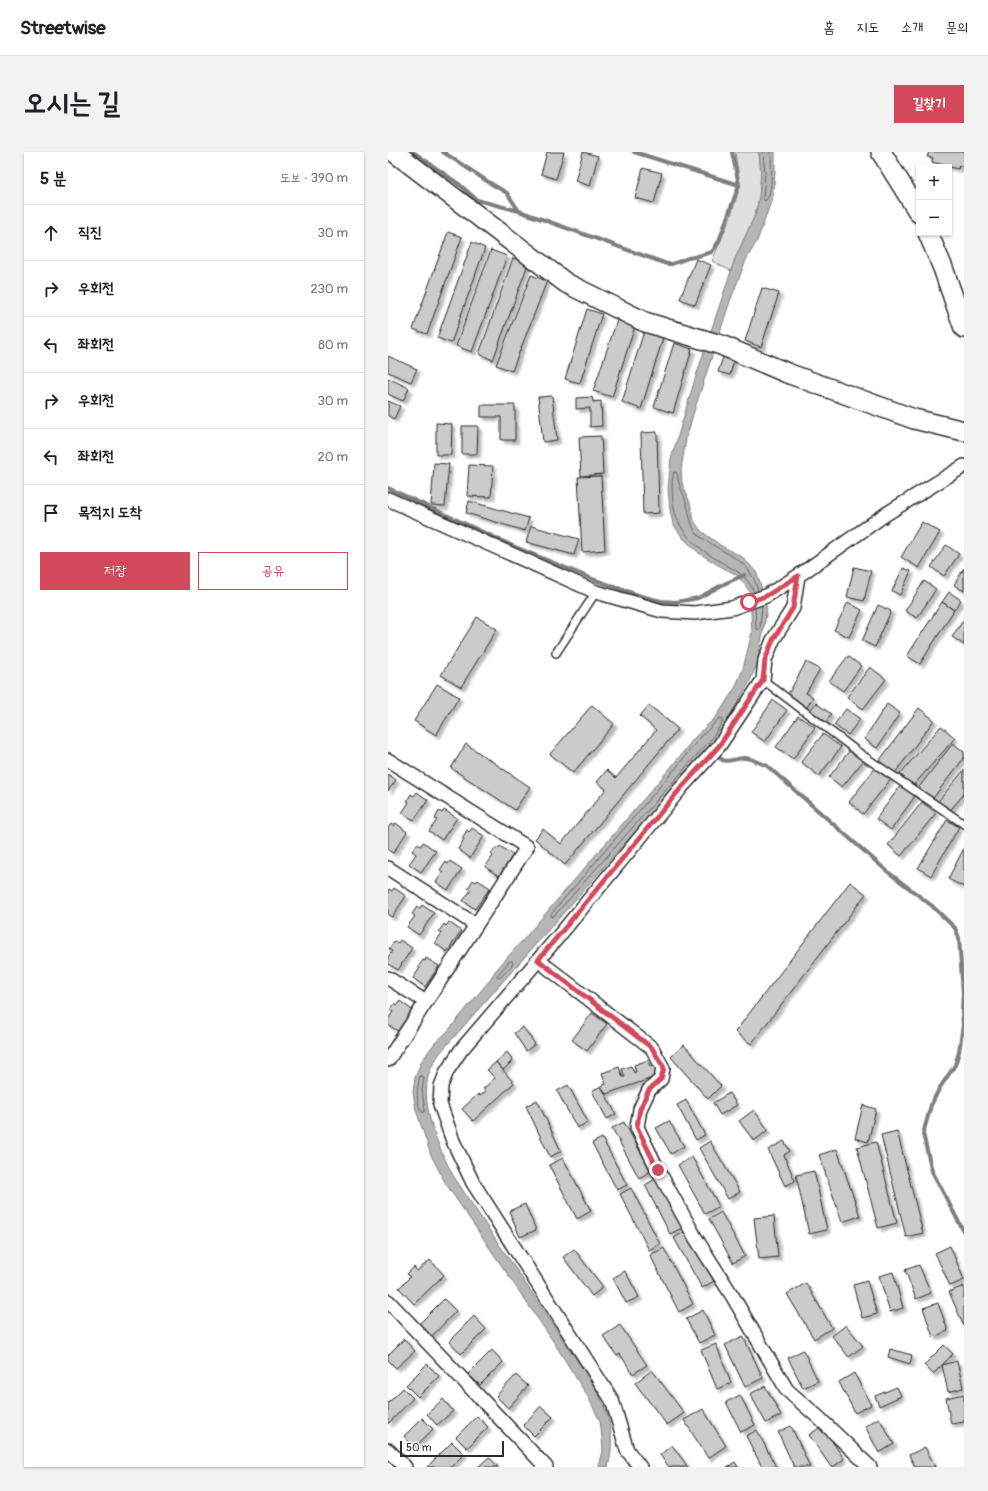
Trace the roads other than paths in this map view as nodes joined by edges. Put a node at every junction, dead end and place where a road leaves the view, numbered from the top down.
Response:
1 (394, 152) edge
2 (882, 152) edge
3 (916, 208) edge
4 (929, 236) edge
5 (964, 328) edge
6 (964, 431) edge
7 (964, 466) edge
8 (388, 499) edge
9 (798, 576) junction
10 (596, 592) junction
11 (556, 653) dead end
12 (763, 680) junction
13 (388, 760) edge
14 (964, 824) edge
15 (388, 868) edge
16 (476, 925) junction
17 (538, 960) junction
18 (388, 978) edge
19 (426, 1002) junction
20 (388, 1060) edge
21 (388, 1301) edge
22 (388, 1450) edge
23 (405, 1467) edge
24 (546, 1467) edge
25 (640, 1467) edge
26 (870, 1467) edge

1 - 6 street
2 - 3 street
4 - 5 street
7 - 9 street
8 - 10 street
9 - 10 street
9 - 12 street
10 - 11 lane
12 - 14 lane
12 - 17 street
13 - 16 street
15 - 16 street
16 - 19 street
17 - 25 street
17 - 26 street
18 - 19 street
19 - 20 street
21 - 24 street
22 - 23 street

